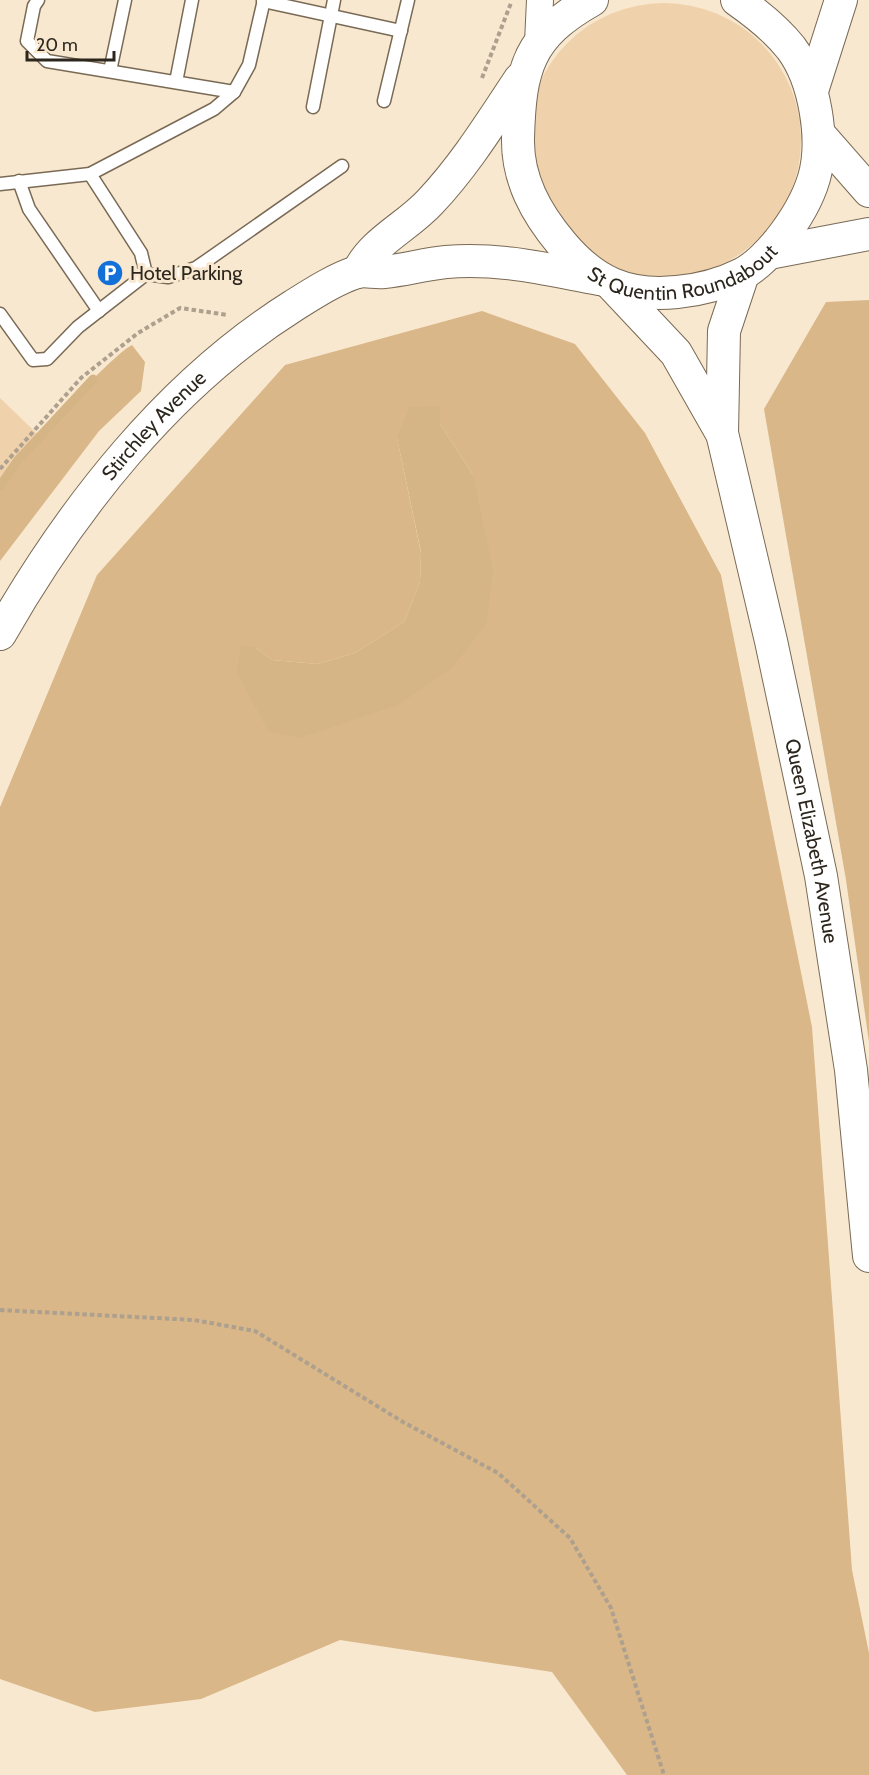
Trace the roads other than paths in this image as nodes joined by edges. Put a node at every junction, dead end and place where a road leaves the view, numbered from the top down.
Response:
1 (38, 0) edge
2 (125, 0) edge
3 (192, 0) edge
4 (263, 0) edge
5 (334, 0) edge
6 (408, 0) edge
7 (540, 0) edge
8 (592, 0) edge
9 (737, 0) edge
10 (841, 0) edge
11 (331, 15) junction
12 (401, 31) junction
13 (538, 43) junction
14 (110, 71) junction
15 (522, 76) junction
16 (176, 82) junction
17 (812, 91) junction
18 (234, 92) junction
19 (384, 101) dead end
20 (313, 107) dead end
21 (819, 134) junction
22 (342, 166) dead end
23 (90, 174) junction
24 (20, 181) junction
25 (0, 184) edge
26 (869, 190) edge
27 (869, 234) edge
28 (769, 253) junction
29 (358, 272) junction
30 (146, 274) junction
31 (743, 274) junction
32 (607, 283) junction
33 (99, 311) junction
34 (0, 314) edge
35 (722, 433) junction
36 (0, 634) edge
37 (869, 1256) edge

1 - 14 lane
2 - 14 lane
3 - 16 lane
4 - 11 lane
4 - 18 lane
5 - 11 lane
6 - 12 lane
7 - 13 street
8 - 13 street, St Quentin Roundabout
9 - 17 street, St Quentin Roundabout
10 - 17 street
11 - 12 lane
11 - 20 lane
12 - 19 lane
13 - 15 street, St Quentin Roundabout
14 - 16 lane
15 - 29 street
15 - 32 street, St Quentin Roundabout
16 - 18 lane
17 - 21 street, St Quentin Roundabout
18 - 23 lane
21 - 26 street
21 - 28 street, St Quentin Roundabout
22 - 30 lane
23 - 24 lane
23 - 30 lane
24 - 25 lane
24 - 33 lane
27 - 28 street
28 - 31 street, St Quentin Roundabout
29 - 32 street
29 - 36 street, Stirchley Avenue
30 - 33 lane
31 - 32 street, St Quentin Roundabout
31 - 35 street, Queen Elizabeth Avenue
32 - 35 street, Queen Elizabeth Avenue
33 - 34 lane
35 - 37 street, Queen Elizabeth Avenue

